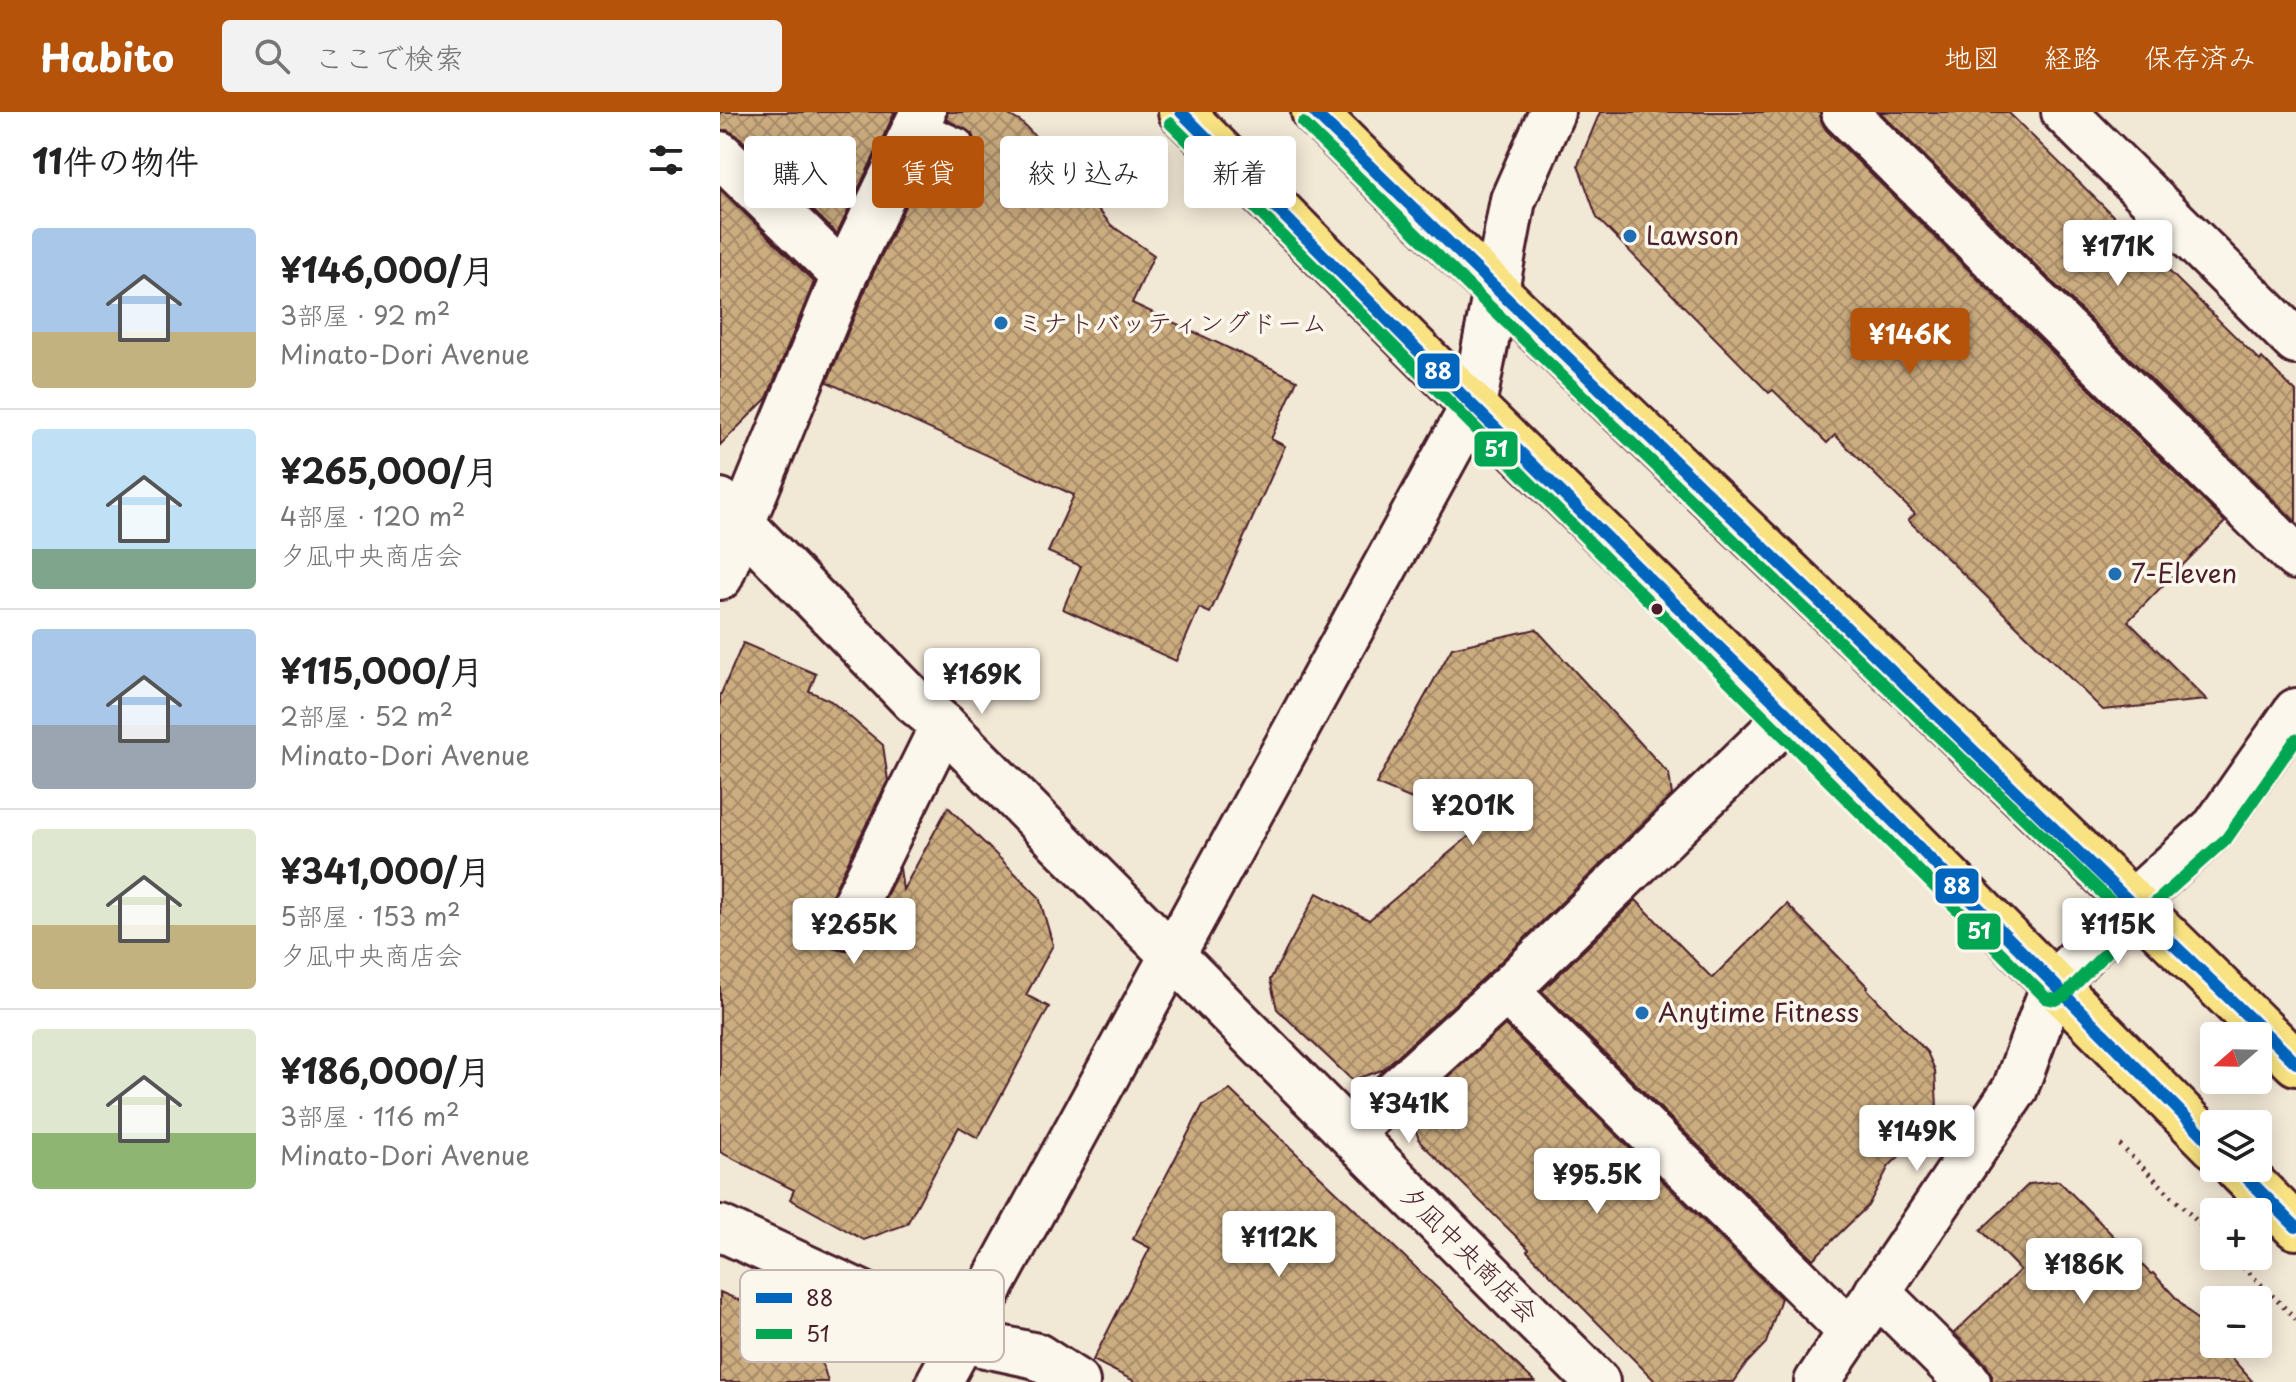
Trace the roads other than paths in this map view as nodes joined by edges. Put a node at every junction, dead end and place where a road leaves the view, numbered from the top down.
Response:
1 (1181, 112) edge
2 (1314, 112) edge
3 (1552, 112) edge
4 (1844, 112) edge
5 (2064, 112) edge
6 (920, 118) edge
7 (947, 136) edge
8 (720, 154) edge
9 (844, 276) junction
10 (1496, 290) junction
11 (2296, 342) edge
12 (1473, 406) junction
13 (731, 512) edge
14 (2296, 557) edge
15 (720, 577) edge
16 (2296, 711) edge
17 (1789, 716) junction
18 (943, 725) junction
19 (2134, 901) junction
20 (844, 926) dead end
21 (1172, 956) junction
22 (2054, 984) junction
23 (1506, 991) junction
24 (2296, 1063) edge
25 (2200, 1132) edge
26 (1350, 1133) junction
27 (2251, 1182) edge
28 (2296, 1227) edge
29 (720, 1228) edge
30 (811, 1270) edge
31 (1000, 1270) edge
32 (1877, 1292) junction
33 (1851, 1332) junction
34 (1004, 1349) edge
35 (950, 1362) edge
36 (939, 1382) edge
37 (1077, 1382) edge
38 (1597, 1382) edge
39 (1817, 1382) edge
40 (1968, 1382) edge

1 - 12 highway
2 - 10 highway
3 - 10 street
4 - 14 street
5 - 11 street
6 - 7 lane
6 - 9 street
8 - 9 street
9 - 13 street
10 - 12 street
10 - 19 highway
12 - 17 highway
12 - 21 street
13 - 15 street
13 - 18 street, 夕凪中央商店会
16 - 19 street
17 - 22 highway
17 - 23 street
18 - 20 street
18 - 21 street, 夕凪中央商店会
19 - 22 street
19 - 24 highway
21 - 26 street, 夕凪中央商店会
21 - 31 street
22 - 25 highway
22 - 32 street
23 - 26 street
23 - 33 street
26 - 38 street, 夕凪中央商店会
27 - 28 highway
29 - 30 street
32 - 33 street
32 - 40 street
33 - 39 street
34 - 37 street
35 - 36 street

